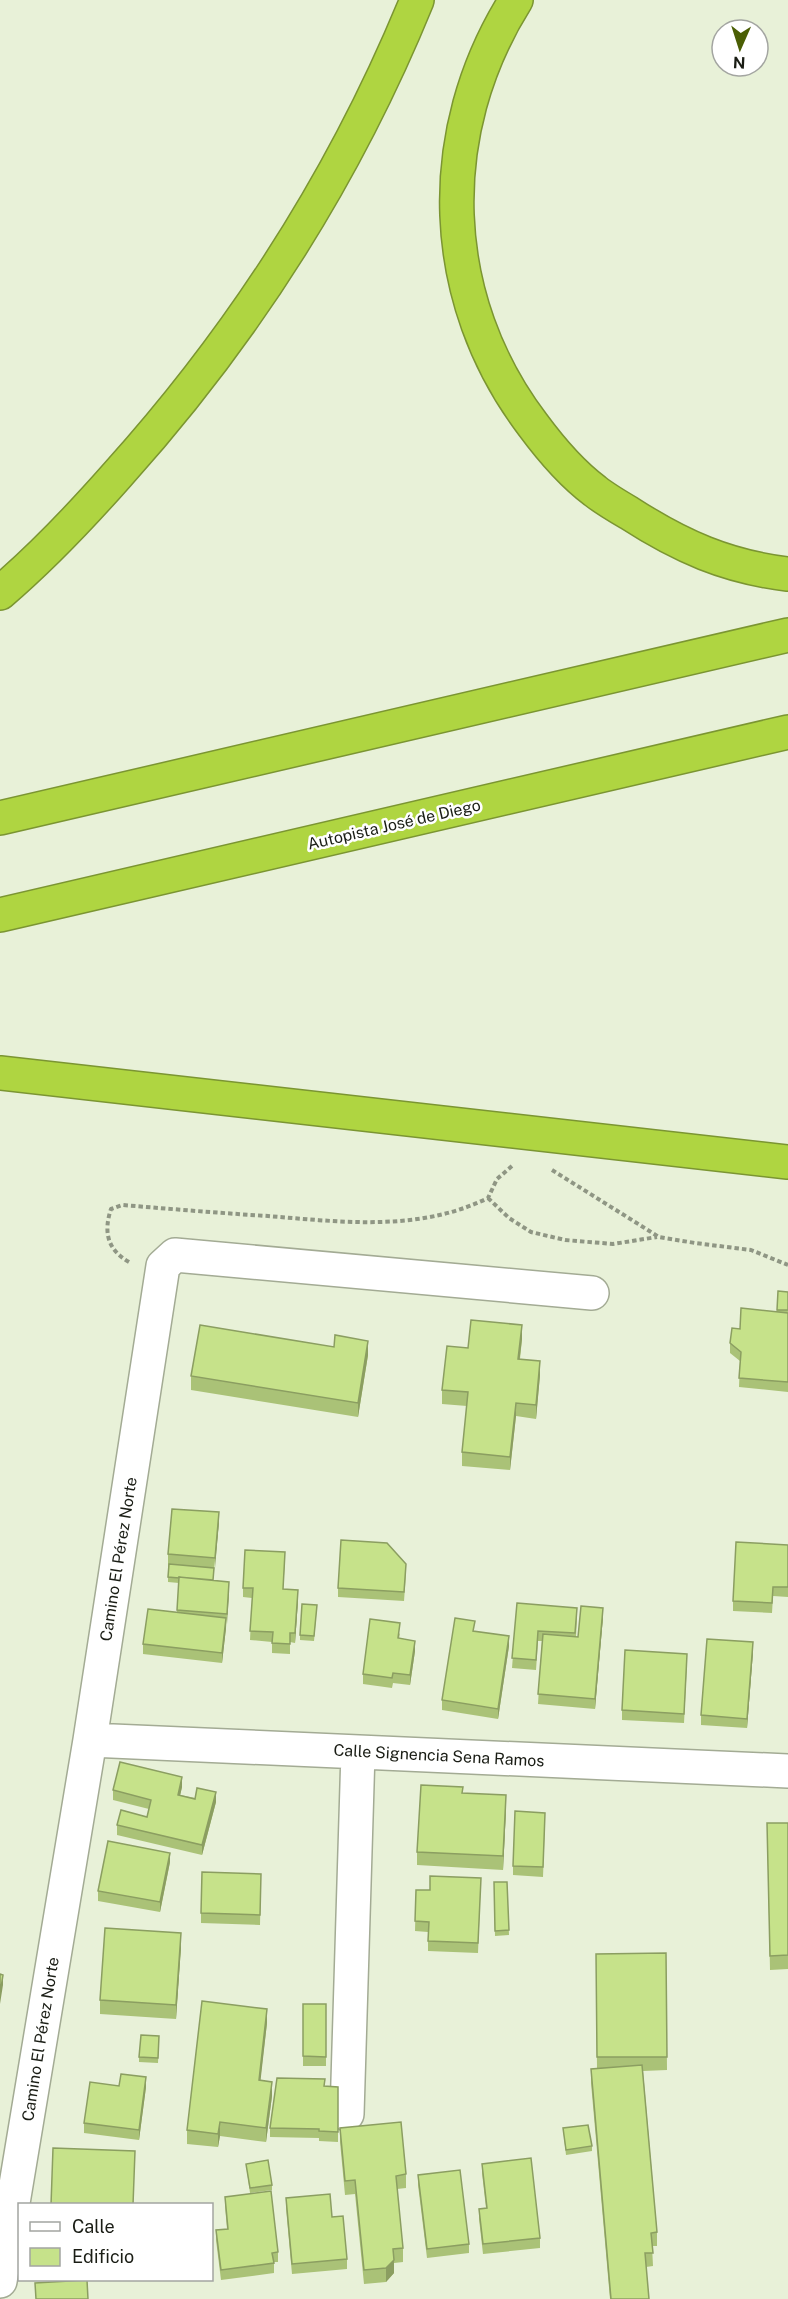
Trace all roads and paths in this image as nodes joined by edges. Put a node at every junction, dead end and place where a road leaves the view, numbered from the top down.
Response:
1 (417, 0) edge
2 (516, 0) edge
3 (788, 574) edge
4 (0, 593) edge
5 (788, 635) edge
6 (788, 732) edge
7 (0, 818) edge
8 (0, 915) edge
9 (0, 1073) edge
10 (788, 1162) edge
11 (521, 1165) dead end
12 (543, 1168) dead end
13 (488, 1198) junction
14 (659, 1237) junction
15 (788, 1266) edge
16 (161, 1281) junction
17 (592, 1293) dead end
18 (90, 1740) junction
19 (358, 1752) junction
20 (788, 1771) edge
21 (347, 2114) dead end
22 (0, 2281) edge

1 - 4 highway
2 - 3 highway
5 - 7 highway
6 - 8 highway, Autopista José de Diego
9 - 10 highway
11 - 13 path
12 - 14 path
13 - 14 path
13 - 16 path
14 - 15 path
16 - 17 street, Camino El Pérez Norte
16 - 18 street, Camino El Pérez Norte
18 - 19 street, Calle Signencia Sena Ramos
18 - 22 street, Camino El Pérez Norte
19 - 20 street, Calle Signencia Sena Ramos
19 - 21 street

